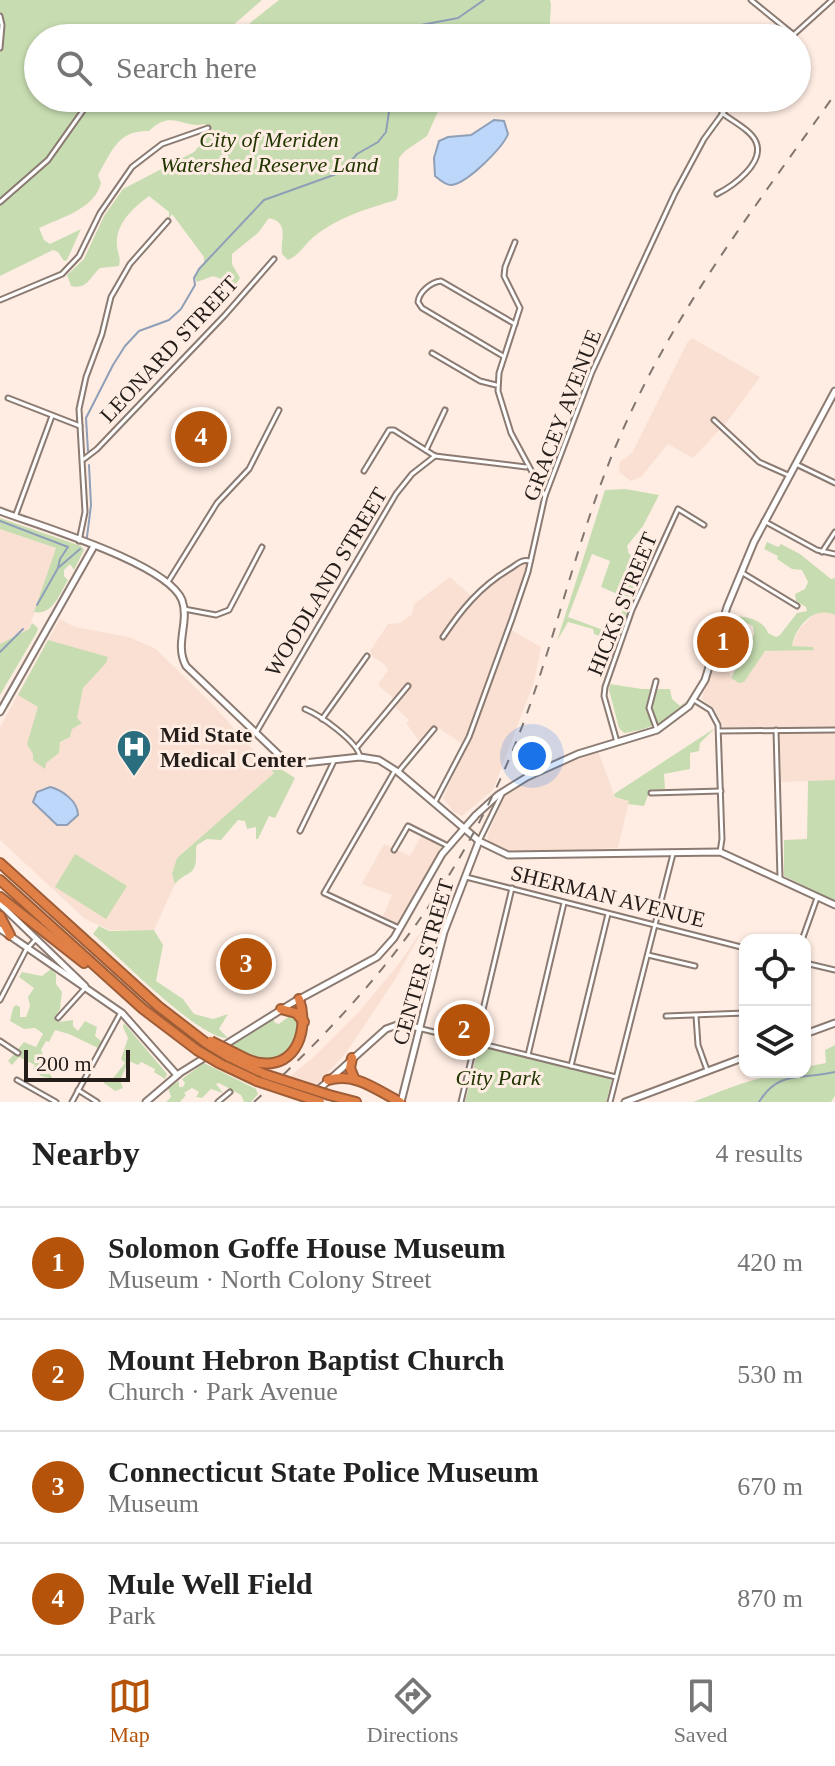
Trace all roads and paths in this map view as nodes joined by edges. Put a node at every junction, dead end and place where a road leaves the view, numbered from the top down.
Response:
1 (751, 0) edge
2 (832, 0) edge
3 (0, 16) edge
4 (778, 24) edge
5 (805, 24) edge
6 (0, 48) edge
7 (82, 112) edge
8 (722, 113) joint
9 (208, 128) dead end
10 (717, 194) dead end
11 (0, 202) edge
12 (168, 221) dead end
13 (515, 242) dead end
14 (274, 259) dead end
15 (0, 300) edge
16 (515, 324) junction
17 (432, 353) dead end
18 (504, 356) junction
19 (497, 385) junction
20 (835, 391) edge
21 (6, 407) dead end
22 (279, 410) dead end
23 (445, 410) dead end
24 (52, 416) junction
25 (714, 420) dead end
26 (80, 426) junction
27 (426, 450) junction
28 (435, 456) junction
29 (84, 459) junction
30 (794, 463) junction
31 (528, 467) junction
32 (364, 471) dead end
33 (788, 475) junction
34 (835, 483) edge
35 (545, 496) junction
36 (0, 511) edge
37 (15, 517) junction
38 (764, 521) junction
39 (704, 525) dead end
40 (835, 532) edge
41 (79, 541) junction
42 (94, 546) junction
43 (262, 547) dead end
44 (822, 552) junction
45 (835, 554) edge
46 (530, 561) junction
47 (741, 572) junction
48 (168, 582) junction
49 (797, 606) dead end
50 (184, 609) junction
51 (443, 637) dead end
52 (367, 656) dead end
53 (656, 681) dead end
54 (408, 686) dead end
55 (694, 700) junction
56 (305, 709) dead end
57 (0, 712) edge
58 (322, 719) junction
59 (434, 729) dead end
60 (657, 730) junction
61 (776, 730) junction
62 (835, 730) edge
63 (719, 731) junction
64 (255, 734) junction
65 (617, 742) junction
66 (357, 747) junction
67 (360, 757) junction
68 (335, 759) junction
69 (396, 771) junction
70 (504, 791) junction
71 (721, 791) junction
72 (651, 793) dead end
73 (435, 802) junction
74 (464, 827) junction
75 (300, 831) dead end
76 (479, 841) junction
77 (448, 846) junction
78 (394, 850) dead end
79 (673, 852) junction
80 (720, 852) junction
81 (0, 863) edge
82 (464, 876) junction
83 (780, 878) junction
84 (0, 880) edge
85 (512, 888) junction
86 (0, 897) edge
87 (818, 897) junction
88 (565, 902) junction
89 (0, 904) edge
90 (835, 905) edge
91 (608, 913) junction
92 (0, 916) edge
93 (655, 925) junction
94 (399, 928) junction
95 (0, 929) edge
96 (804, 934) edge
97 (10, 935) junction
98 (36, 939) junction
99 (739, 946) edge
100 (28, 947) junction
101 (648, 954) junction
102 (811, 964) edge
103 (695, 966) dead end
104 (835, 970) edge
105 (86, 987) junction
106 (123, 991) junction
107 (299, 999) junction
108 (0, 1000) edge
109 (281, 1009) junction
110 (121, 1012) junction
111 (739, 1012) edge
112 (695, 1014) junction
113 (666, 1016) dead end
114 (58, 1018) dead end
115 (304, 1022) junction
116 (835, 1023) edge
117 (420, 1028) junction
118 (811, 1032) edge
119 (0, 1041) edge
120 (474, 1042) junction
121 (18, 1053) dead end
122 (232, 1055) junction
123 (528, 1055) junction
124 (352, 1058) junction
125 (739, 1059) edge
126 (571, 1066) junction
127 (707, 1070) junction
128 (177, 1075) junction
129 (616, 1077) junction
130 (260, 1078) junction
131 (354, 1078) junction
132 (17, 1080) dead end
133 (328, 1080) junction
134 (78, 1090) junction
135 (230, 1092) dead end
136 (149, 1101) edge
137 (399, 1101) edge
138 (56, 1102) edge
139 (72, 1102) edge
140 (97, 1102) edge
141 (218, 1102) edge
142 (304, 1102) edge
143 (320, 1102) edge
144 (356, 1102) edge
145 (461, 1102) edge
146 (610, 1102) edge
147 (625, 1102) edge

1 - 4 street
2 - 5 street
3 - 6 street
7 - 11 street
8 - 10 street
8 - 35 street, GRACEY AVENUE
9 - 15 street
12 - 26 street
13 - 16 street
14 - 29 street, LEONARD STREET
16 - 18 street
16 - 18 street
17 - 19 street
18 - 19 street
19 - 31 street
20 - 30 main road
21 - 24 street
22 - 48 street
23 - 27 street
24 - 26 street
24 - 37 street
25 - 33 street
26 - 29 street
27 - 28 street
27 - 32 street
28 - 31 street
28 - 64 street, WOODLAND STREET
29 - 41 street
30 - 33 main road
30 - 34 street
31 - 35 street
33 - 38 main road
35 - 46 street, GRACEY AVENUE
36 - 37 main road
37 - 41 main road
38 - 44 street
38 - 47 main road
39 - 65 street, HICKS STREET
40 - 44 street
41 - 42 main road
42 - 48 main road
42 - 57 main road
43 - 50 street
44 - 45 street
46 - 51 street
46 - 73 street, GRACEY AVENUE
47 - 49 street
47 - 55 main road
48 - 50 main road
50 - 64 main road
52 - 58 street
53 - 60 street
54 - 66 street
55 - 60 main road
55 - 63 street
56 - 58 street
58 - 66 street
59 - 69 street
60 - 65 main road
61 - 62 street
61 - 63 street
61 - 83 street
63 - 71 street
64 - 68 main road
65 - 70 main road
66 - 67 street
67 - 68 main road
67 - 69 main road
68 - 75 street
69 - 73 main road
69 - 94 street
70 - 74 main road
70 - 76 street, CENTER STREET
71 - 72 street
71 - 80 street
73 - 74 main road
74 - 76 main road
74 - 77 main road
76 - 79 main road
76 - 82 main road, CENTER STREET
77 - 78 street
77 - 94 main road
79 - 80 main road
79 - 93 street
80 - 83 main road
81 - 122 highway, bridge
82 - 85 street, SHERMAN AVENUE
82 - 117 main road, CENTER STREET
83 - 87 main road
84 - 106 highway
85 - 88 street, SHERMAN AVENUE
85 - 120 street
86 - 106 highway
87 - 90 main road
87 - 96 street
88 - 91 street, SHERMAN AVENUE
88 - 123 street
89 - 98 main road
91 - 93 street, SHERMAN AVENUE
91 - 126 street
92 - 97 highway
93 - 99 street, SHERMAN AVENUE
93 - 101 street
94 - 107 main road
95 - 97 main road
97 - 100 main road
98 - 100 street
98 - 105 main road
100 - 105 main road
100 - 108 street
101 - 103 street
101 - 129 street
102 - 104 street
105 - 110 main road
105 - 114 street
106 - 130 highway, bridge
107 - 109 main road
107 - 115 highway
109 - 115 highway
109 - 128 main road
110 - 128 main road
110 - 134 street
111 - 112 street
112 - 113 street
112 - 127 street
115 - 122 highway
116 - 118 main road
117 - 120 street
117 - 124 main road
117 - 137 main road, CENTER STREET
119 - 121 street
120 - 123 street
120 - 145 street
122 - 130 highway
123 - 126 street
124 - 131 highway
124 - 133 main road
125 - 127 main road
126 - 129 street
127 - 147 main road
128 - 136 main road
129 - 146 street
130 - 143 highway, bridge
130 - 144 highway, bridge
131 - 133 highway
131 - 137 highway
132 - 138 street
133 - 142 main road
134 - 139 street
134 - 140 street
135 - 141 street

